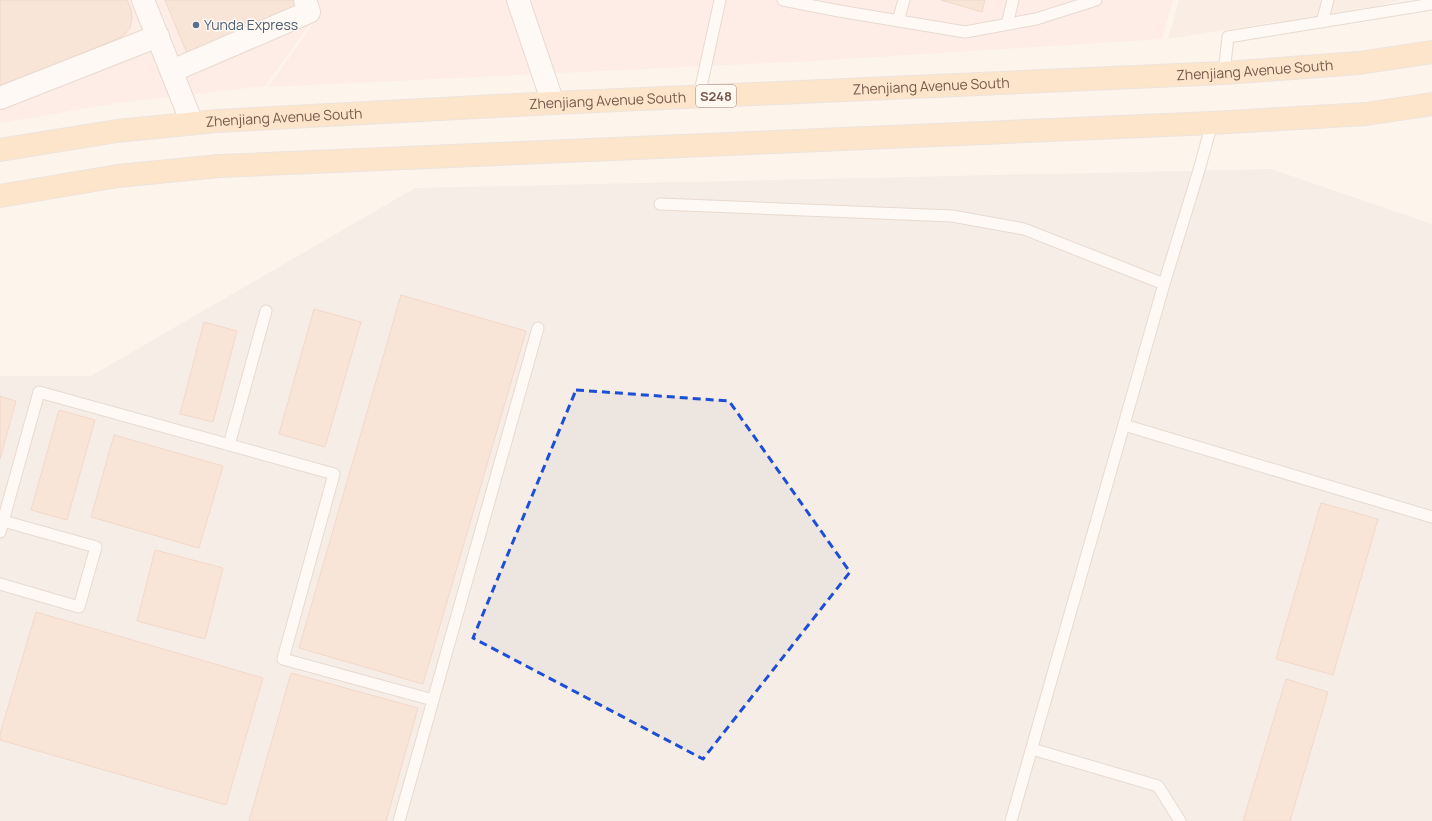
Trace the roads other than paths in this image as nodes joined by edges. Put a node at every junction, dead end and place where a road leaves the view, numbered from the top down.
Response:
1 (143, 0) edge
2 (305, 0) edge
3 (518, 0) edge
4 (720, 0) edge
5 (783, 0) edge
6 (904, 0) edge
7 (1013, 0) edge
8 (1096, 0) edge
9 (1328, 0) edge
10 (1432, 4) edge
11 (898, 21) junction
12 (1322, 22) junction
13 (1007, 24) junction
14 (158, 36) junction
15 (1432, 52) edge
16 (172, 71) junction
17 (1224, 73) junction
18 (699, 96) junction
19 (0, 98) edge
20 (553, 103) junction
21 (1432, 104) edge
22 (192, 123) junction
23 (1212, 123) junction
24 (0, 150) edge
25 (0, 196) edge
26 (660, 204) dead end
27 (1164, 284) junction
28 (266, 311) dead end
29 (538, 328) dead end
30 (1124, 425) junction
31 (229, 446) junction
32 (1432, 517) edge
33 (3, 521) junction
34 (0, 532) edge
35 (0, 584) edge
36 (433, 700) junction
37 (1032, 748) junction
38 (399, 821) edge
39 (1011, 821) edge
40 (1180, 821) edge

1 - 14 street
2 - 16 street
3 - 20 street
4 - 18 lane
5 - 11 lane
6 - 11 lane
7 - 13 lane
8 - 13 lane
9 - 12 lane
10 - 12 lane
11 - 13 lane
12 - 17 lane
14 - 16 street
14 - 19 street
15 - 17 main road, Zhenjiang Avenue South / S248
16 - 22 street
17 - 18 main road, Zhenjiang Avenue South / S248
18 - 20 main road, Zhenjiang Avenue South / S248
20 - 22 main road, Zhenjiang Avenue South / S248
21 - 23 main road
22 - 24 main road, Zhenjiang Avenue South / S248
23 - 25 main road
23 - 27 lane
26 - 27 lane
27 - 30 lane
28 - 31 lane
29 - 36 lane
30 - 32 lane
30 - 37 lane
31 - 33 lane
31 - 36 lane
33 - 34 lane
33 - 35 lane
36 - 38 lane
37 - 39 lane
37 - 40 lane

